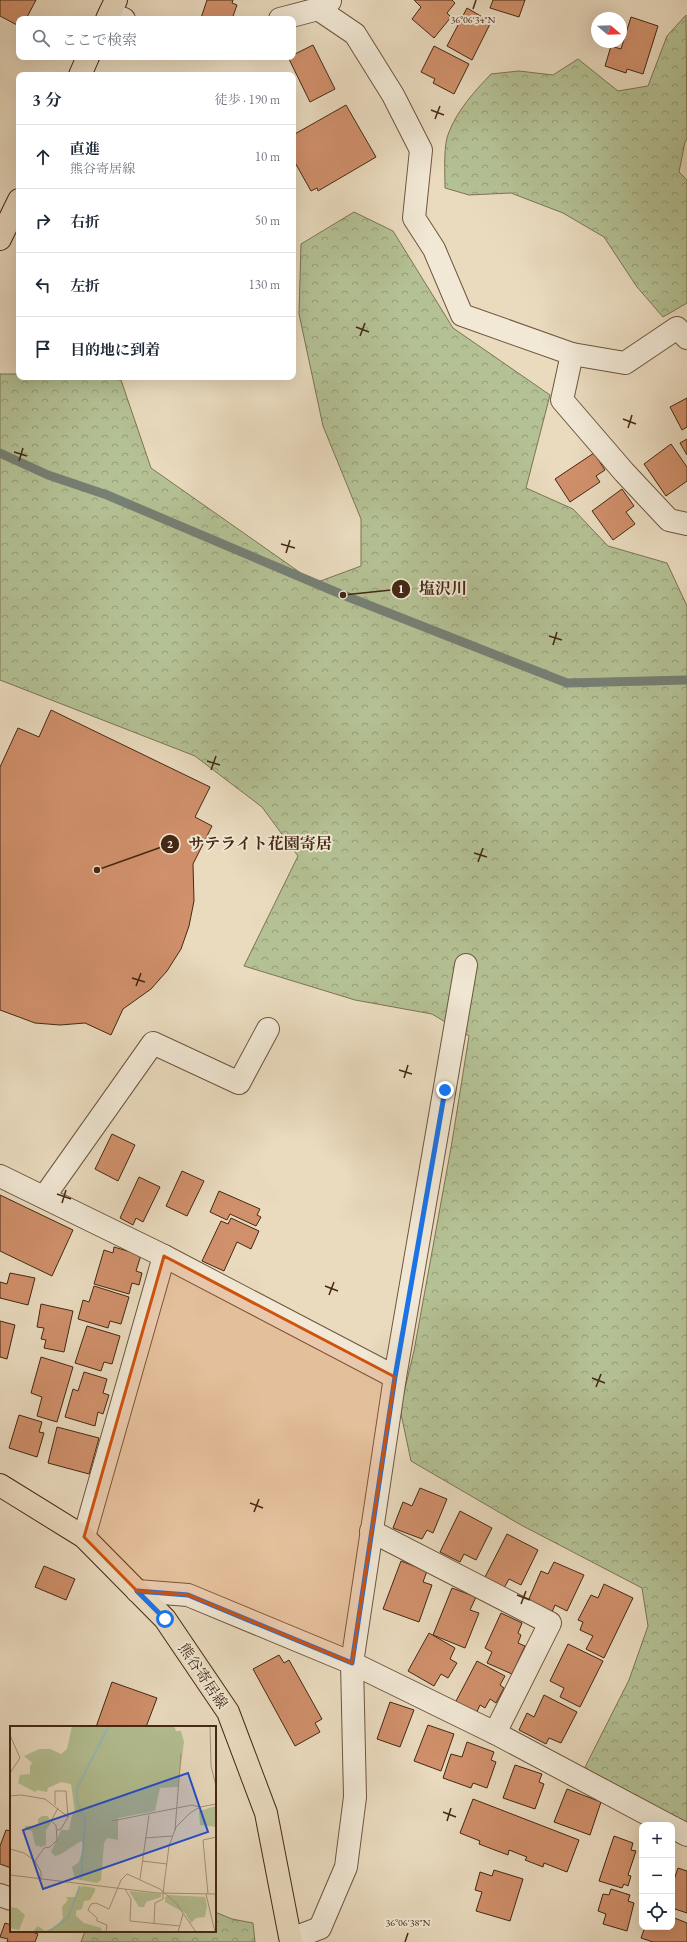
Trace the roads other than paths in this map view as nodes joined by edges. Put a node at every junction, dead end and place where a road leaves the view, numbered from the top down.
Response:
1 (325, 4) edge
2 (289, 16) edge
3 (87, 60) edge
4 (81, 72) edge
5 (16, 206) edge
6 (0, 239) edge
7 (687, 338) edge
8 (572, 354) junction
9 (681, 518) edge
10 (466, 965) dead end
11 (268, 1029) dead end
12 (0, 1176) edge
13 (44, 1197) junction
14 (164, 1256) junction
15 (395, 1377) junction
16 (0, 1485) edge
17 (371, 1531) junction
18 (84, 1537) junction
19 (137, 1591) junction
20 (352, 1663) junction
21 (494, 1733) junction
22 (662, 1822) edge
23 (675, 1829) edge
24 (687, 1835) edge
25 (0, 1895) edge
26 (10, 1900) edge
27 (291, 1941) edge

1 - 2 street
1 - 8 street
3 - 4 main road
5 - 6 main road
7 - 8 street
8 - 9 street
10 - 15 street
11 - 13 street
12 - 13 street
13 - 14 street
14 - 15 street
14 - 18 street
15 - 17 street
16 - 18 main road, 熊谷寄居線
17 - 20 street
17 - 21 street
18 - 19 main road, 熊谷寄居線
19 - 20 street
19 - 27 main road, 熊谷寄居線
20 - 21 street
20 - 27 street
21 - 22 street
23 - 24 street
25 - 26 street

